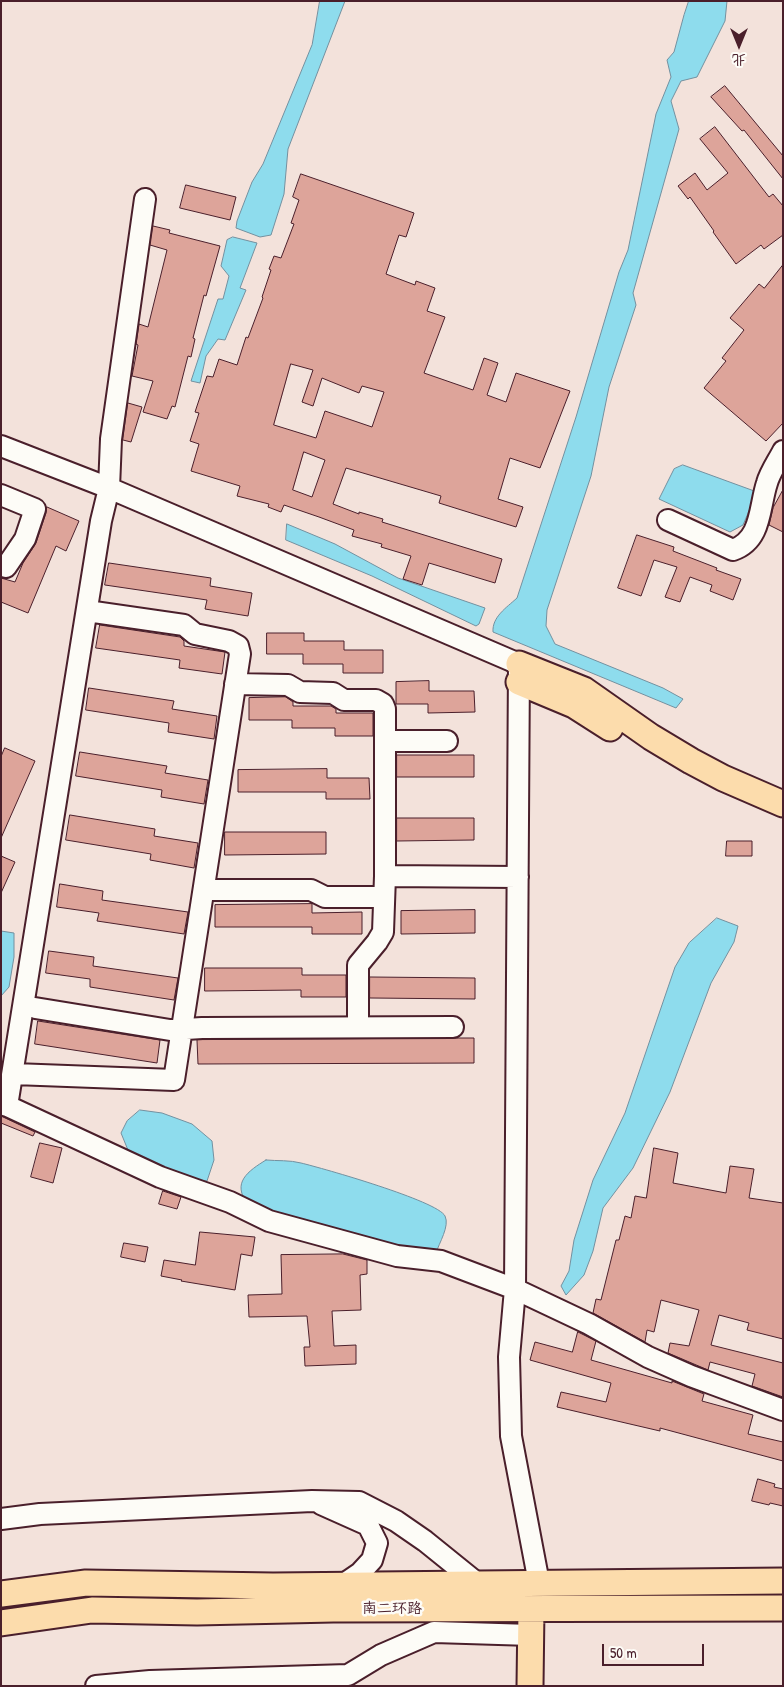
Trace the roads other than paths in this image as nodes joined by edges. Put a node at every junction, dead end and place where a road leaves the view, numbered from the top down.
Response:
1 (145, 199) dead end
2 (1, 446) edge
3 (783, 451) edge
4 (109, 488) junction
5 (1, 495) edge
6 (668, 520) dead end
7 (1, 565) edge
8 (87, 611) junction
9 (519, 673) junction
10 (235, 684) junction
11 (385, 741) junction
12 (447, 741) dead end
13 (783, 804) edge
14 (783, 820) edge
15 (385, 876) junction
16 (518, 877) junction
17 (204, 890) junction
18 (384, 897) junction
19 (35, 1008) dead end
20 (358, 1026) junction
21 (453, 1027) dead end
22 (182, 1029) junction
23 (14, 1074) junction
24 (4, 1104) edge
25 (515, 1289) junction
26 (783, 1410) edge
27 (312, 1501) junction
28 (1, 1519) edge
29 (783, 1581) edge
30 (539, 1582) junction
31 (477, 1583) junction
32 (342, 1586) junction
33 (1, 1594) edge
34 (783, 1608) edge
35 (531, 1609) junction
36 (1, 1623) edge
37 (531, 1635) junction
38 (96, 1686) edge
39 (530, 1686) edge

1 - 4 street
2 - 4 street
3 - 6 street
4 - 8 street
4 - 9 street
5 - 7 street
8 - 10 street
8 - 23 street
9 - 13 main road
9 - 14 main road
9 - 16 street
10 - 11 street
10 - 17 street
11 - 12 street
11 - 15 street
15 - 16 street
15 - 18 street
16 - 25 street
17 - 18 street
17 - 22 street
18 - 20 street
19 - 22 street
20 - 21 street
20 - 22 street
22 - 23 street
23 - 24 street
24 - 25 street
25 - 26 street
25 - 30 street
27 - 28 street
27 - 31 street
27 - 32 street
29 - 30 main road, 南二环路
30 - 31 main road, 南二环路
31 - 32 main road, 南二环路
32 - 33 main road, 南二环路
34 - 35 main road, 南二环路
35 - 36 main road, 南二环路
35 - 37 main road
37 - 38 street
37 - 39 main road

